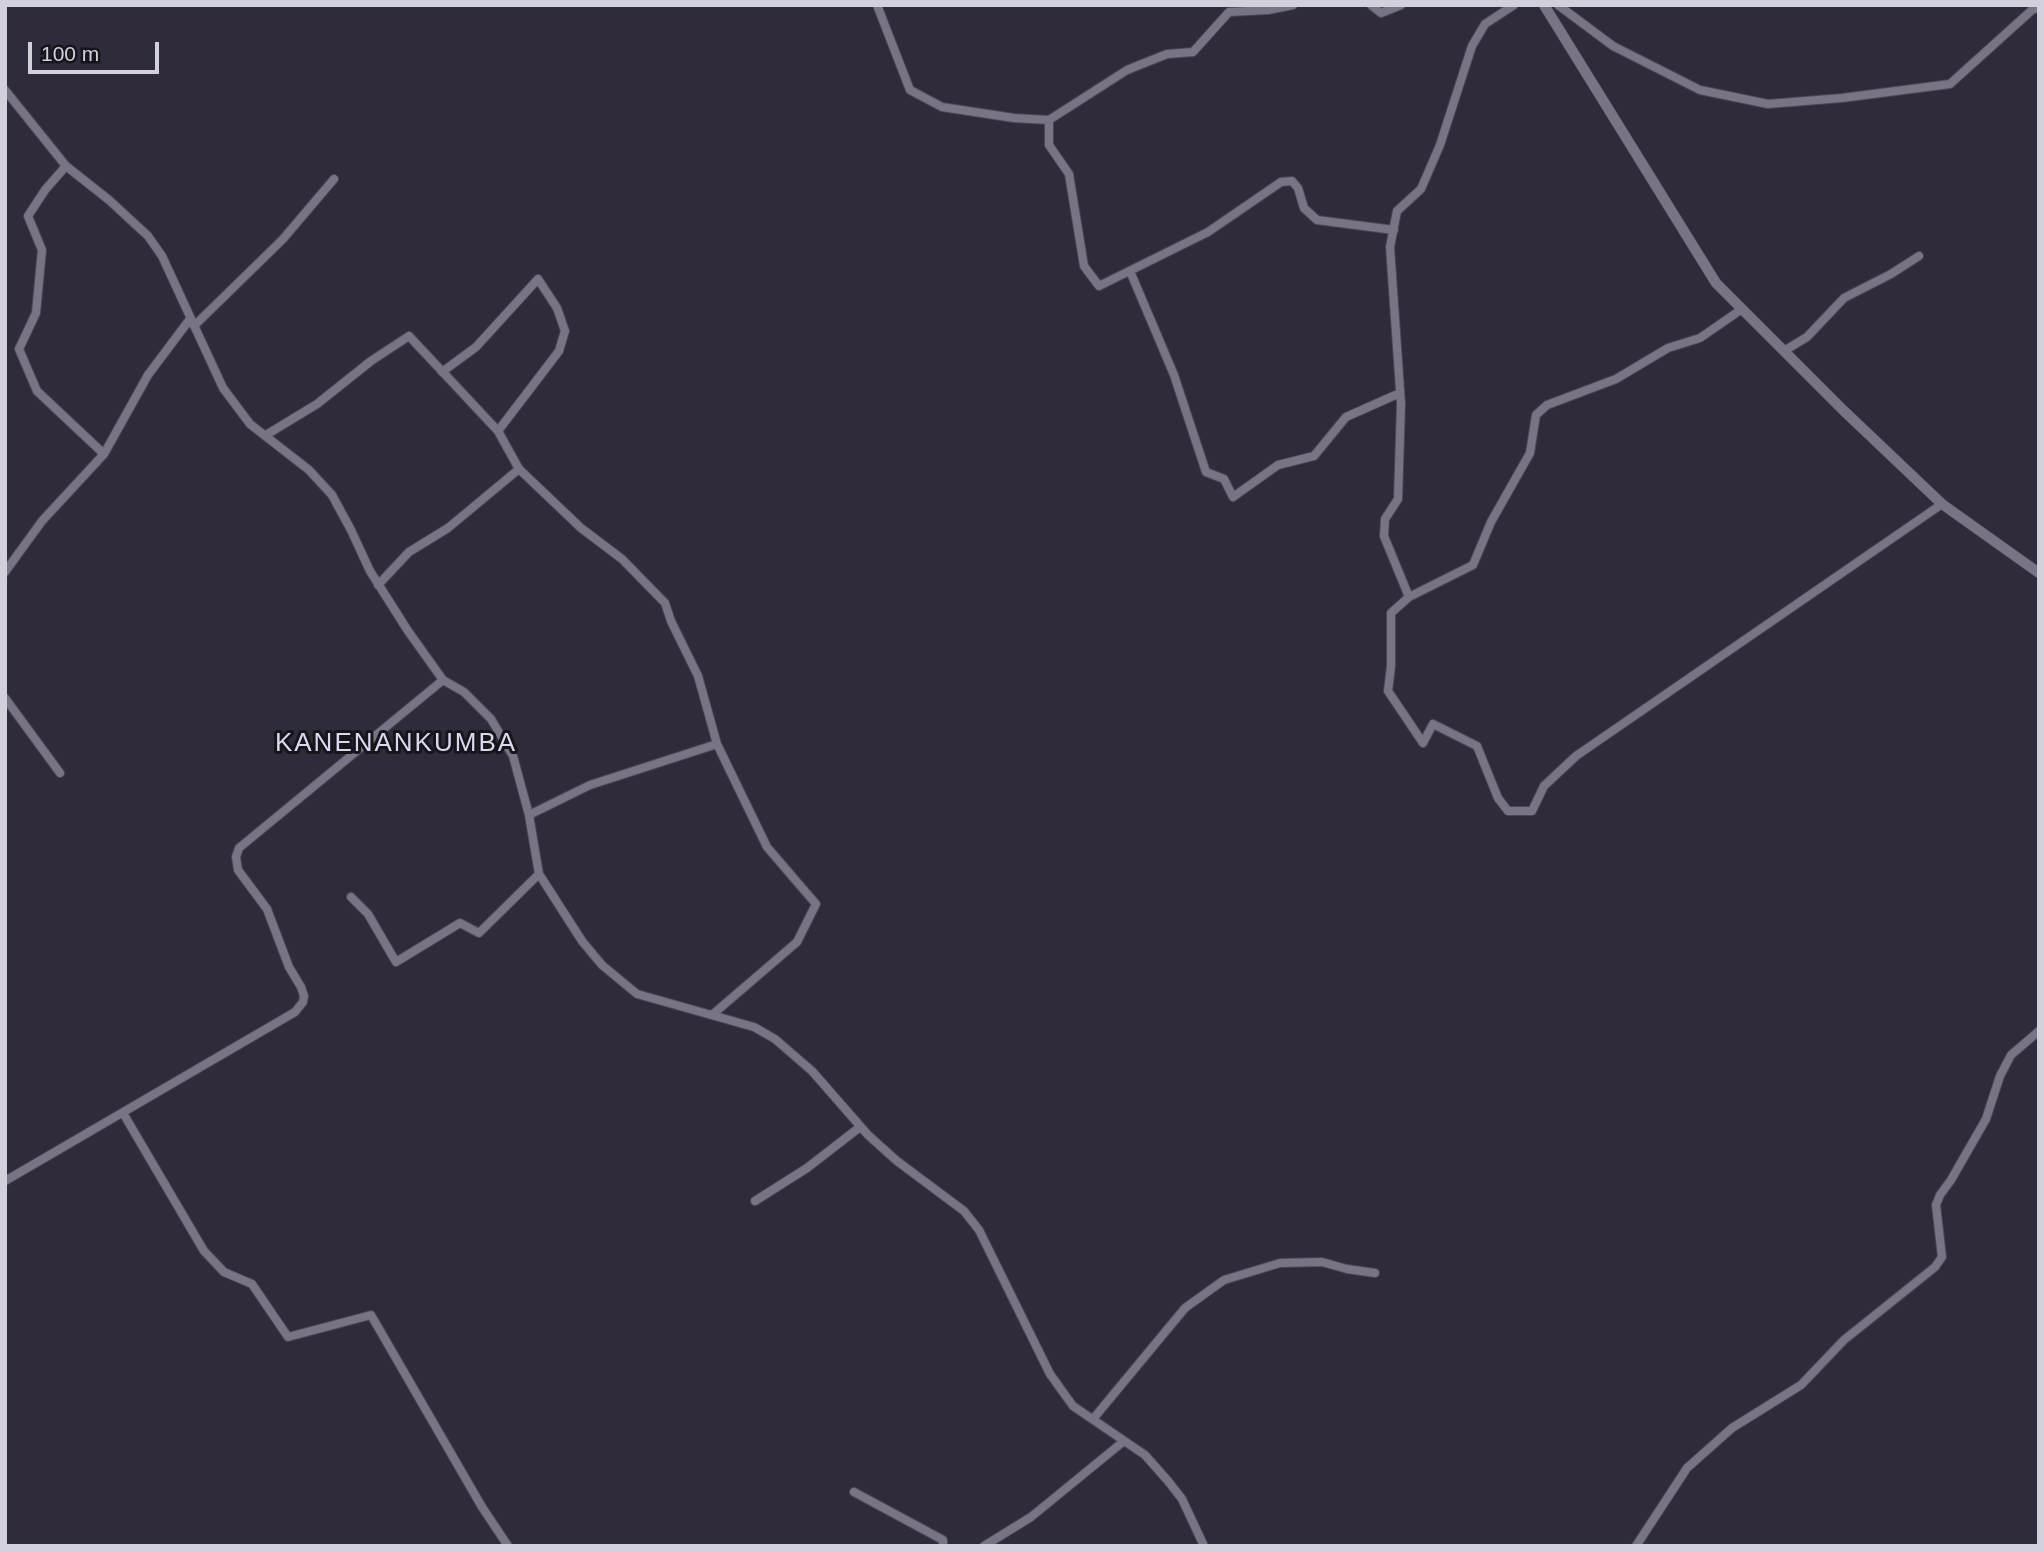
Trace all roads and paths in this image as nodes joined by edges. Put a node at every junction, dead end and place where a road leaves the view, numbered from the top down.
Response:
1 (877, 5) edge
2 (1293, 5) edge
3 (1371, 5) edge
4 (1401, 5) edge
5 (1514, 5) edge
6 (1544, 5) edge
7 (1558, 5) edge
8 (2039, 7) edge
9 (5, 90) edge
10 (1049, 120) junction
11 (66, 166) junction
12 (334, 179) dead end
13 (1394, 230) junction
14 (1919, 256) dead end
15 (1130, 271) junction
16 (1742, 309) junction
17 (192, 323) junction
18 (1784, 351) junction
19 (442, 372) junction
20 (1400, 393) junction
21 (498, 431) junction
22 (266, 435) junction
23 (104, 454) junction
24 (519, 468) junction
25 (1942, 504) junction
26 (5, 572) edge
27 (2039, 573) edge
28 (378, 585) junction
29 (1409, 597) junction
30 (443, 680) junction
31 (5, 698) edge
32 (717, 744) junction
33 (60, 773) dead end
34 (528, 815) junction
35 (540, 874) junction
36 (351, 897) dead end
37 (712, 1015) junction
38 (2039, 1031) edge
39 (123, 1113) junction
40 (860, 1127) junction
41 (5, 1181) edge
42 (755, 1201) dead end
43 (1375, 1273) dead end
44 (1093, 1419) junction
45 (1124, 1441) junction
46 (854, 1492) dead end
47 (508, 1546) edge
48 (943, 1546) edge
49 (984, 1546) edge
50 (1204, 1546) edge
51 (1636, 1546) edge

1 - 10 street
2 - 10 street
3 - 4 street
5 - 13 street
6 - 16 street
7 - 8 street
9 - 11 street
10 - 15 street
11 - 17 street
11 - 23 street
12 - 17 street
13 - 15 street
13 - 20 street
14 - 18 street
15 - 20 street
16 - 18 street
16 - 29 street
17 - 22 street
17 - 23 street
18 - 25 street
19 - 21 street
19 - 21 street
19 - 22 street
20 - 29 street
21 - 24 street
22 - 28 street
23 - 26 street
24 - 28 street
24 - 32 street
25 - 27 street
25 - 29 street
28 - 30 street
30 - 34 street
30 - 39 street
31 - 33 street
32 - 34 street
32 - 37 street
34 - 35 street
35 - 36 street
35 - 37 street
37 - 40 street
38 - 51 street
39 - 41 street
39 - 47 street
40 - 42 street
40 - 44 street
43 - 44 street
44 - 45 street
45 - 49 street
45 - 50 street
46 - 48 street

